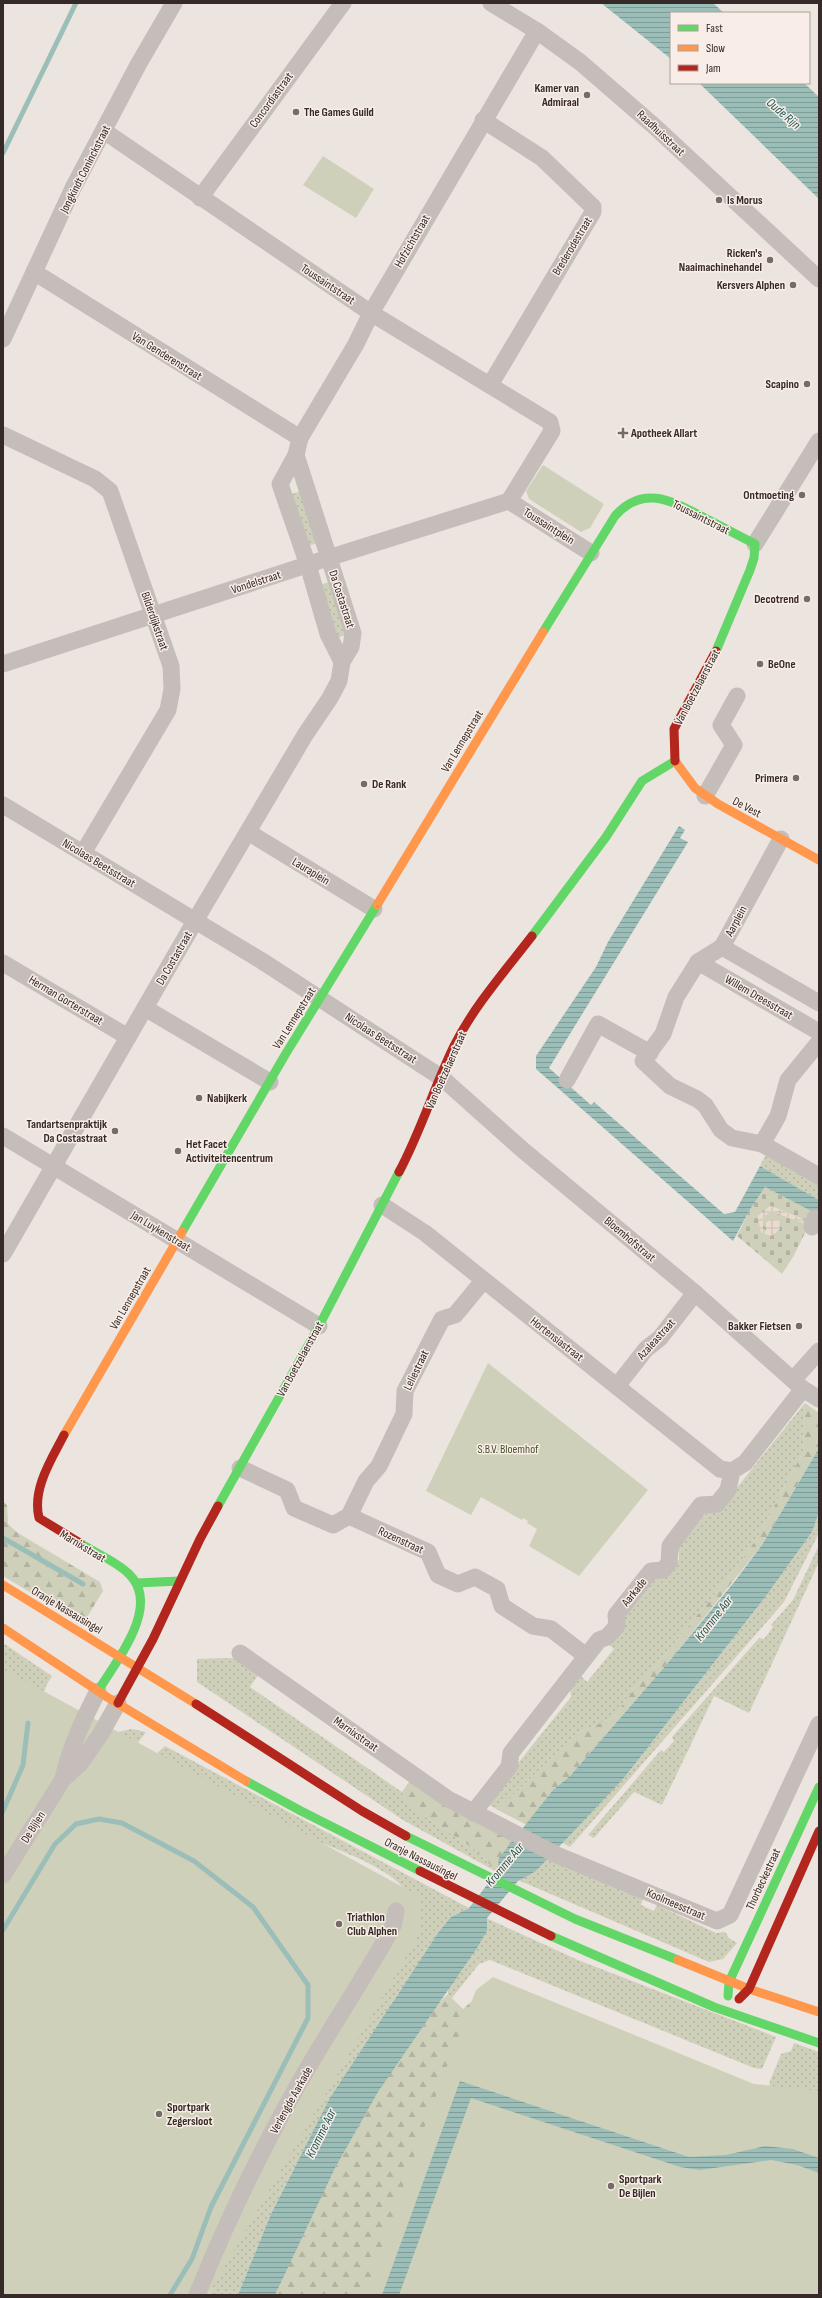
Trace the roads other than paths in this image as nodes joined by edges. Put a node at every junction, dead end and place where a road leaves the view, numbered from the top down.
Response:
1 (174, 3) edge
2 (343, 3) edge
3 (491, 3) edge
4 (537, 31) junction
5 (483, 120) junction
6 (104, 131) junction
7 (200, 198) junction
8 (34, 272) junction
9 (819, 279) edge
10 (371, 313) junction
11 (3, 338) edge
12 (490, 385) junction
13 (3, 435) edge
14 (819, 440) edge
15 (298, 447) junction
16 (509, 501) junction
17 (755, 544) junction
18 (591, 553) junction
19 (328, 558) junction
20 (308, 565) junction
21 (153, 616) junction
22 (342, 662) junction
23 (3, 664) edge
24 (737, 696) dead end
25 (675, 761) junction
26 (705, 796) junction
27 (3, 805) edge
28 (248, 832) junction
29 (780, 839) junction
30 (83, 853) junction
31 (819, 860) edge
32 (374, 909) junction
33 (195, 921) junction
34 (722, 947) junction
35 (698, 962) junction
36 (3, 963) edge
37 (320, 999) junction
38 (819, 1003) edge
39 (145, 1008) junction
40 (819, 1032) edge
41 (128, 1037) junction
42 (819, 1042) edge
43 (650, 1053) junction
44 (442, 1078) junction
45 (567, 1080) dead end
46 (270, 1082) junction
47 (3, 1136) edge
48 (762, 1144) junction
49 (54, 1166) junction
50 (819, 1176) edge
51 (382, 1206) junction
52 (178, 1241) junction
53 (3, 1254) edge
54 (482, 1281) junction
55 (695, 1293) junction
56 (319, 1326) junction
57 (819, 1351) edge
58 (798, 1384) junction
59 (617, 1386) junction
60 (819, 1399) edge
61 (240, 1468) junction
62 (732, 1471) junction
63 (35, 1505) joint
64 (349, 1516) junction
65 (179, 1581) junction
66 (137, 1584) junction
67 (3, 1585) edge
68 (3, 1628) edge
69 (240, 1653) dead end
70 (119, 1656) junction
71 (586, 1656) junction
72 (137, 1668) junction
73 (98, 1691) junction
74 (118, 1703) junction
75 (819, 1724) edge
76 (63, 1779) junction
77 (819, 1787) edge
78 (473, 1813) junction
79 (819, 1831) edge
80 (3, 1875) edge
81 (396, 1911) dead end
82 (729, 1982) junction
83 (748, 1989) junction
84 (727, 2011) junction
85 (819, 2012) edge
86 (819, 2044) edge
87 (197, 2295) edge

1 - 6 street, Jongkindt Coninckstraat
2 - 7 street, Concordiastraat
3 - 4 street, Raadhuisstraat
4 - 5 street, Hofzichtstraat
4 - 9 street, Raadhuisstraat
5 - 10 street, Hofzichtstraat
5 - 12 street, Brederodestraat
6 - 7 street, Toussaintstraat
6 - 8 street, Jongkindt Coninckstraat
7 - 10 street, Toussaintstraat
8 - 11 street, Jongkindt Coninckstraat
8 - 15 street, Van Genderenstraat
10 - 12 street, Toussaintstraat
10 - 15 street, Hofzichtstraat
12 - 16 street, Toussaintstraat
13 - 21 street, Bilderdijkstraat
14 - 17 street, Van Boetzelaerstraat
15 - 19 street
15 - 20 street, Hofzichtstraat
16 - 18 street, Toussaintplein
16 - 19 street, Vondelstraat
17 - 18 street, Toussaintstraat
17 - 25 street, Van Boetzelaerstraat
18 - 32 street, Van Lennepstraat
19 - 20 street, Vondelstraat
19 - 22 street, Da Costastraat
20 - 21 street, Vondelstraat
20 - 22 street, Da Costastraat
21 - 23 street, Vondelstraat
21 - 30 street, Bilderdijkstraat
22 - 28 street, Da Costastraat
24 - 26 street
25 - 26 street, De Vest
25 - 44 street, Van Boetzelaerstraat
26 - 29 street, De Vest
27 - 30 street, Nicolaas Beetsstraat
28 - 32 street, Lauraplein
28 - 33 street, Da Costastraat
29 - 31 street, De Vest
29 - 34 street, Aarplein
30 - 33 street, Nicolaas Beetsstraat
32 - 37 street, Van Lennepstraat
33 - 37 street
33 - 39 street, Da Costastraat
34 - 35 street
34 - 38 street, Aarplein
35 - 40 street, Willem Dreesstraat
35 - 43 street
36 - 41 street, Herman Gorterstraat
37 - 44 street, Nicolaas Beetsstraat
37 - 46 street, Van Lennepstraat
39 - 41 street, Da Costastraat
39 - 46 street
41 - 49 street, Da Costastraat
42 - 48 street
43 - 45 street
43 - 48 street
44 - 51 street, Van Boetzelaerstraat
44 - 55 street, Bloemhofstraat
46 - 52 street, Van Lennepstraat
47 - 49 street, Jan Luykenstraat
48 - 50 street
49 - 52 street, Jan Luykenstraat
49 - 53 street, Da Costastraat
51 - 54 street, Hortensiastraat
51 - 56 street, Van Boetzelaerstraat
52 - 56 street, Jan Luykenstraat
52 - 63 street, Van Lennepstraat
54 - 59 street, Hortensiastraat
54 - 64 street, Leliestraat
55 - 58 street, Bloemhofstraat
55 - 59 street, Azaleastraat
56 - 61 street, Van Boetzelaerstraat
57 - 58 street
58 - 60 street, Bloemhofstraat
58 - 62 street
59 - 62 street, Hortensiastraat
61 - 64 street
61 - 65 street, Van Boetzelaerstraat
62 - 71 street, Aarkade
63 - 66 street, Marnixstraat
64 - 71 street, Rozenstraat
65 - 66 street
65 - 72 street, Van Boetzelaerstraat
66 - 70 street
67 - 70 street, Oranje Nassausingel
68 - 73 street, Oranje Nassausingel
69 - 78 street, Marnixstraat
70 - 72 street, Oranje Nassausingel
70 - 73 street
71 - 78 street, Aarkade
72 - 74 street
72 - 82 street, Oranje Nassausingel
73 - 74 street, Oranje Nassausingel
73 - 76 street, De Bijlen
74 - 76 street, De Bijlen
74 - 84 street, Oranje Nassausingel
75 - 78 street, Koolmeesstraat
76 - 80 street, De Bijlen
77 - 82 street, Thorbeckestraat
79 - 83 street
81 - 87 street, Verlengde Aarkade
82 - 83 street, Oranje Nassausingel
82 - 84 street
83 - 84 street
83 - 85 street, Oranje Nassausingel
84 - 86 street, Oranje Nassausingel

